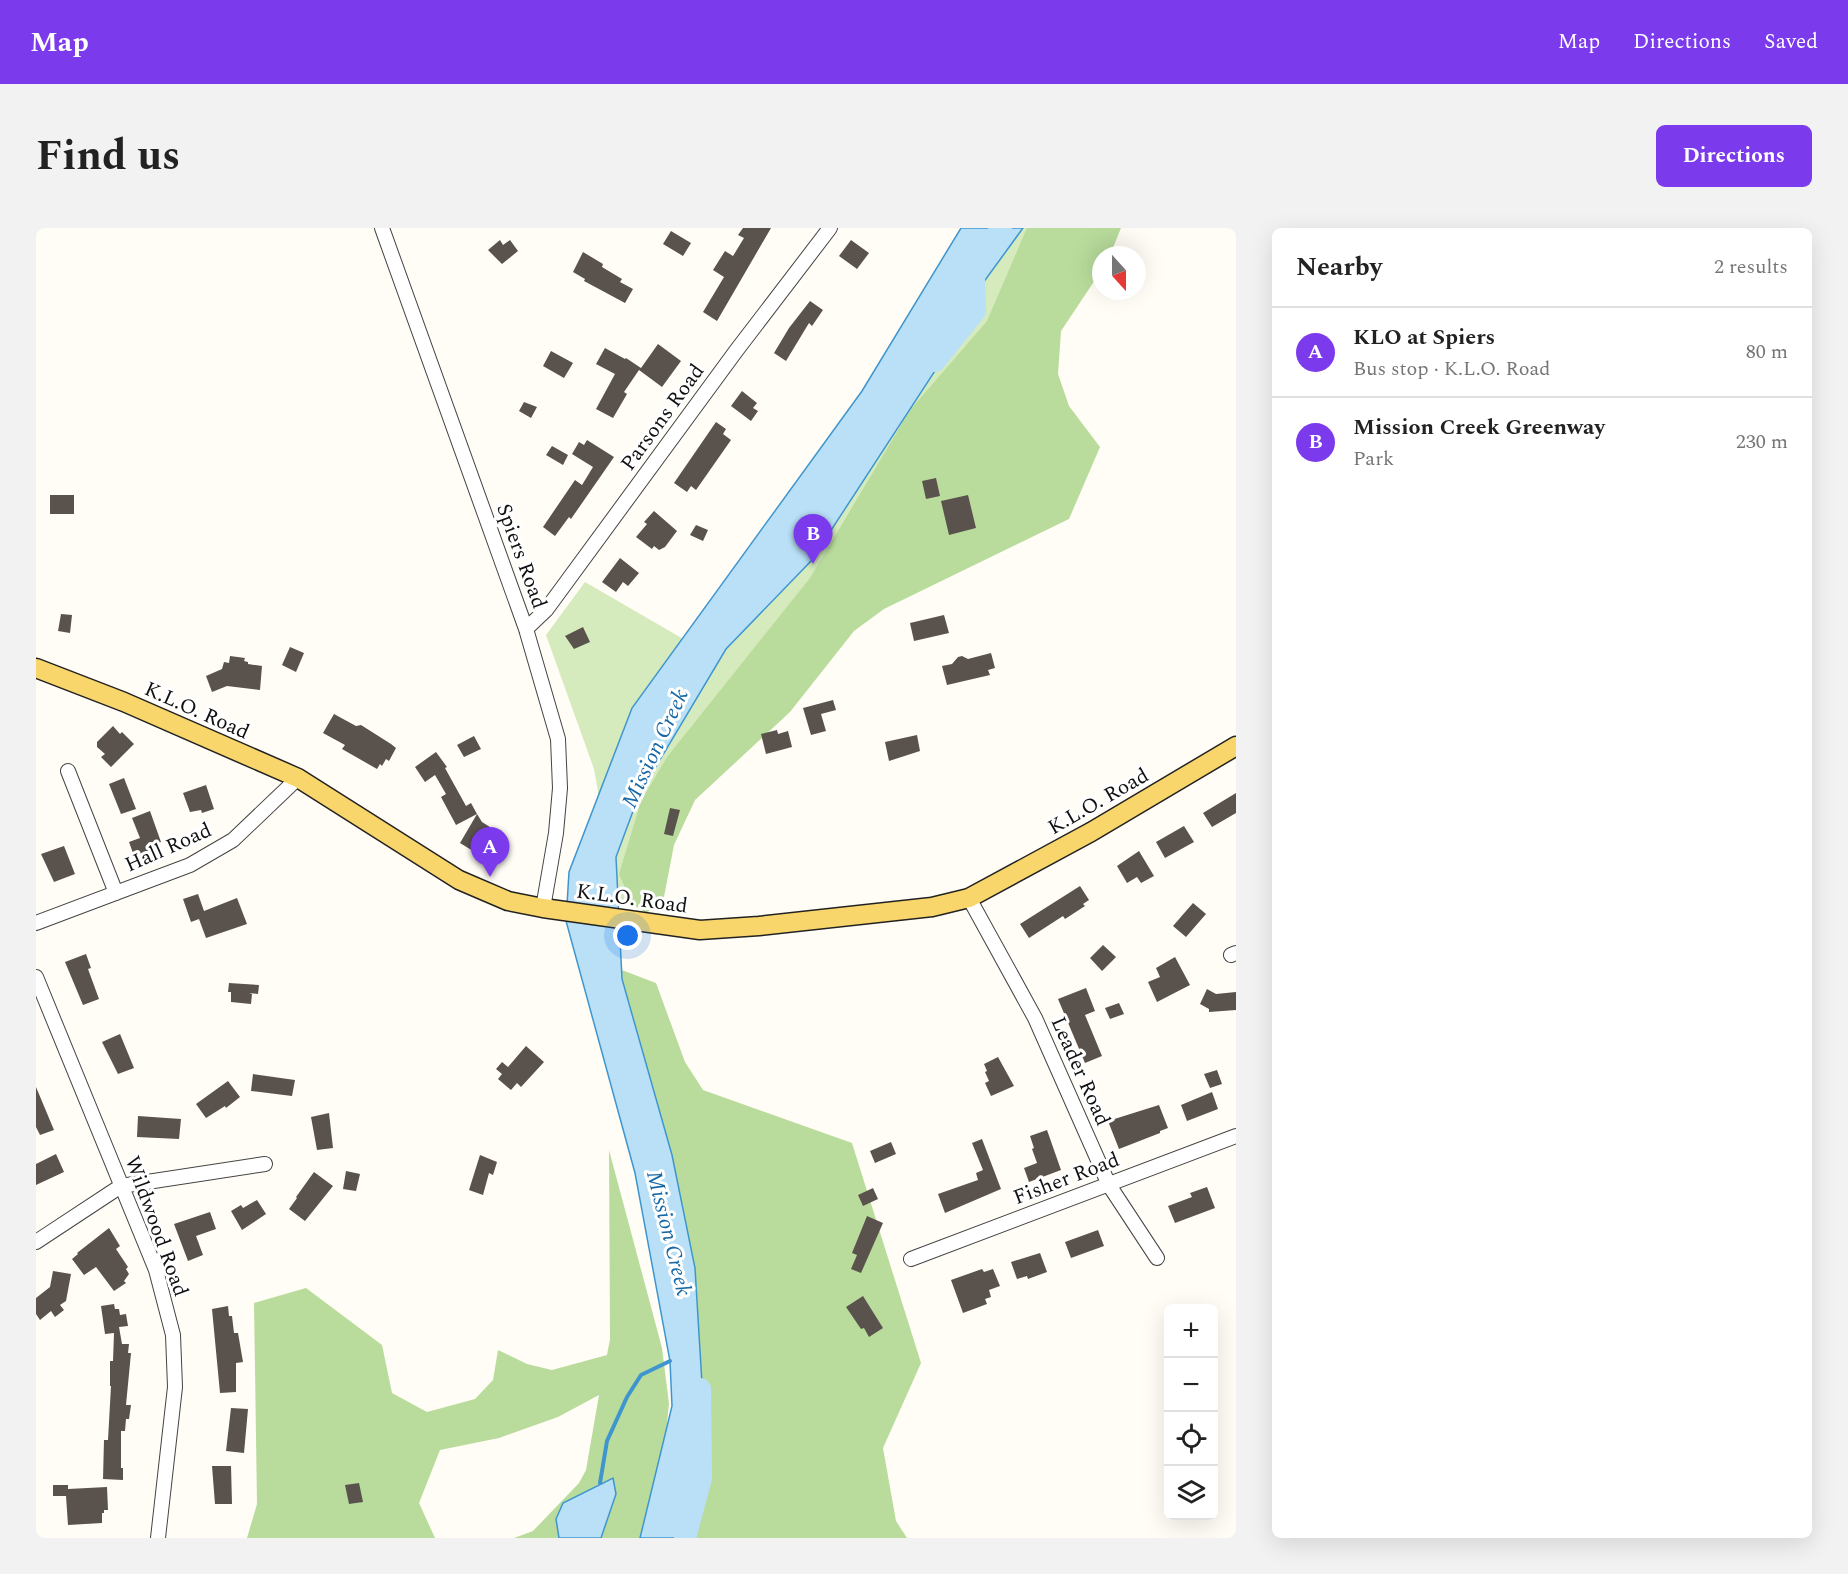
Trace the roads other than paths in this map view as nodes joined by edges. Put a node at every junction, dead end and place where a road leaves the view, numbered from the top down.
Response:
1 (382, 228) edge
2 (830, 228) edge
3 (526, 629) junction
4 (36, 668) edge
5 (1236, 746) edge
6 (68, 771) dead end
7 (298, 778) junction
8 (116, 893) junction
9 (969, 898) junction
10 (543, 908) junction
11 (36, 923) edge
12 (36, 977) edge
13 (1236, 1136) edge
14 (265, 1164) dead end
15 (1109, 1185) junction
16 (121, 1186) junction
17 (36, 1242) edge
18 (1157, 1258) dead end
19 (911, 1259) dead end
20 (158, 1538) edge

1 - 3 street, Spiers Road
2 - 3 street, Parsons Road
3 - 10 street, Spiers Road
4 - 7 main road, K.L.O. Road
5 - 9 main road, K.L.O. Road
6 - 8 street
7 - 8 street, Hall Road
7 - 10 main road, K.L.O. Road
8 - 11 street, Hall Road
9 - 10 main road, K.L.O. Road
9 - 15 street, Leader Road
12 - 16 street, Wildwood Road
13 - 15 street, Fisher Road
14 - 16 street
15 - 18 street, Leader Road
15 - 19 street, Fisher Road
16 - 17 street
16 - 20 street, Wildwood Road

